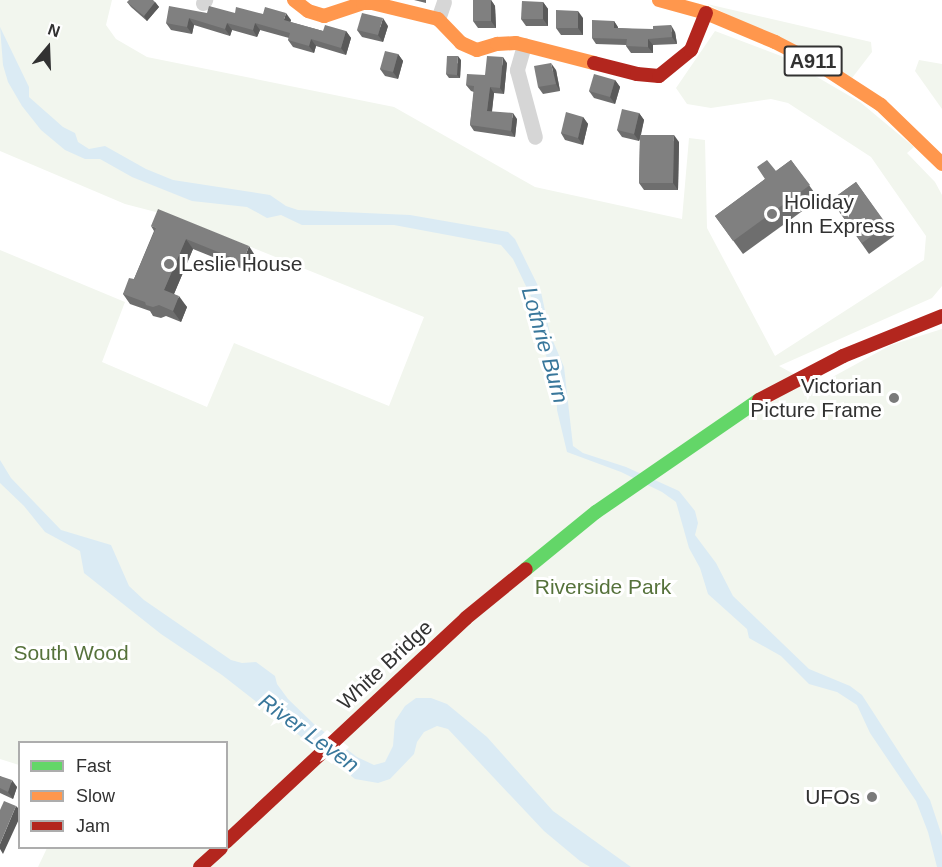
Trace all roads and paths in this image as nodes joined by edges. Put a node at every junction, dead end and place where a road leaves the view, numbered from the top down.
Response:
1 (294, 0) edge
2 (659, 0) edge
3 (444, 2) dead end
4 (706, 14) junction
5 (438, 19) junction
6 (524, 45) junction
7 (535, 137) dead end
8 (942, 164) edge
9 (942, 309) edge
10 (937, 318) edge
11 (228, 840) edge
12 (220, 849) edge
13 (200, 867) edge

1 - 5 main road
2 - 4 main road, A911
3 - 5 street
4 - 6 main road
4 - 8 main road, A911
5 - 6 main road
6 - 7 street
9 - 10 main road
10 - 11 main road, White Bridge
12 - 13 main road

